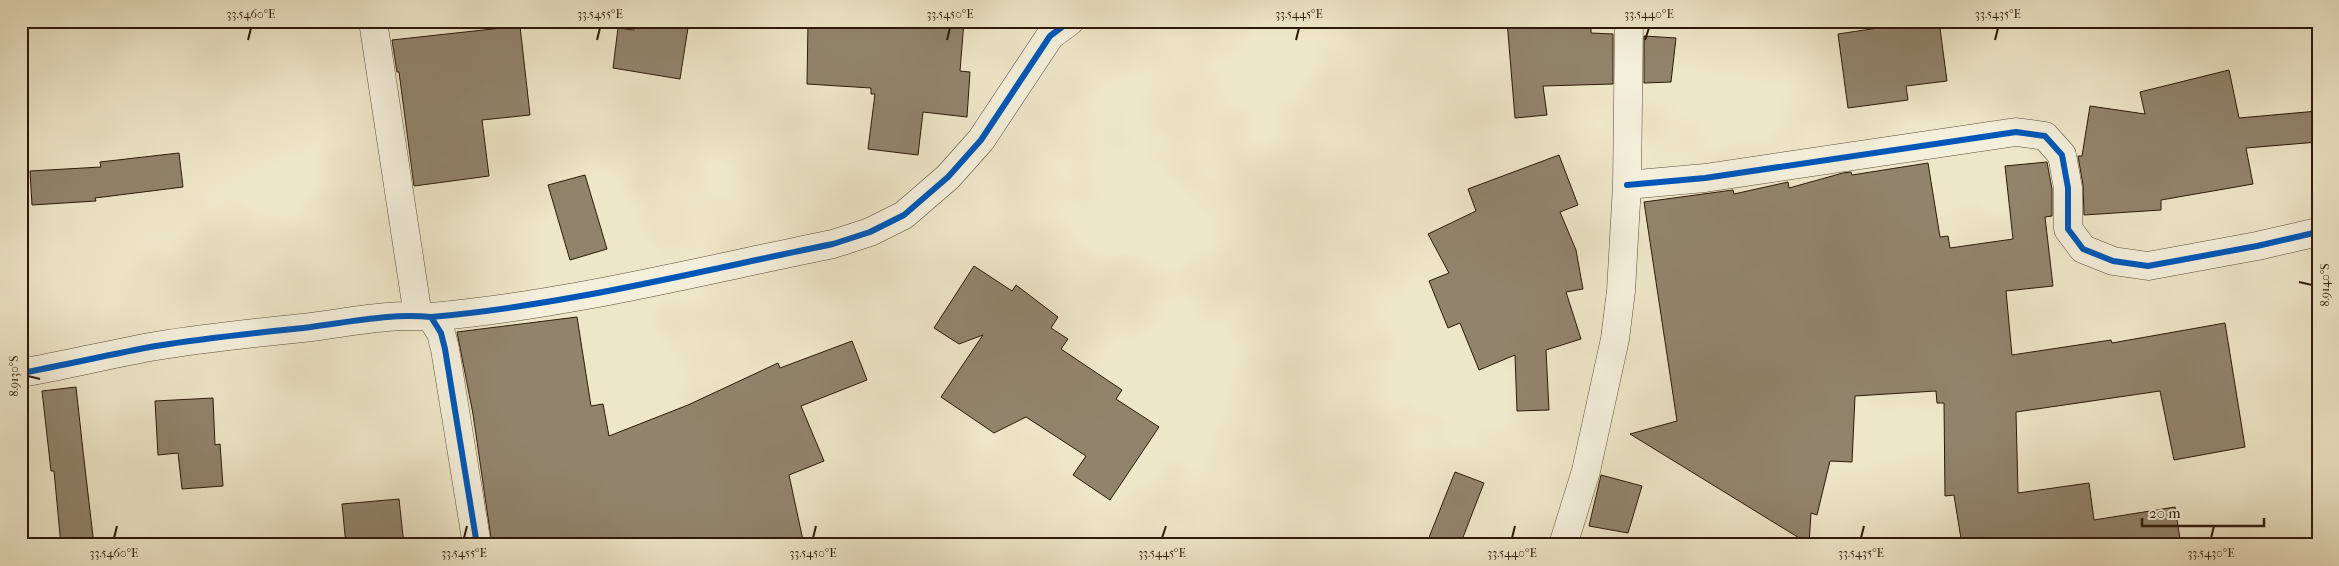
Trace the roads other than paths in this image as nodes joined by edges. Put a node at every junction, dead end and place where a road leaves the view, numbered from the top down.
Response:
1 (373, 21) edge
2 (1070, 21) edge
3 (1629, 21) edge
4 (1627, 185) junction
5 (2318, 232) edge
6 (425, 317) junction
7 (21, 373) edge
8 (477, 545) edge
9 (1563, 545) edge

1 - 6 street
2 - 6 street
3 - 4 street
4 - 5 street
4 - 9 street
6 - 7 street
6 - 8 street

